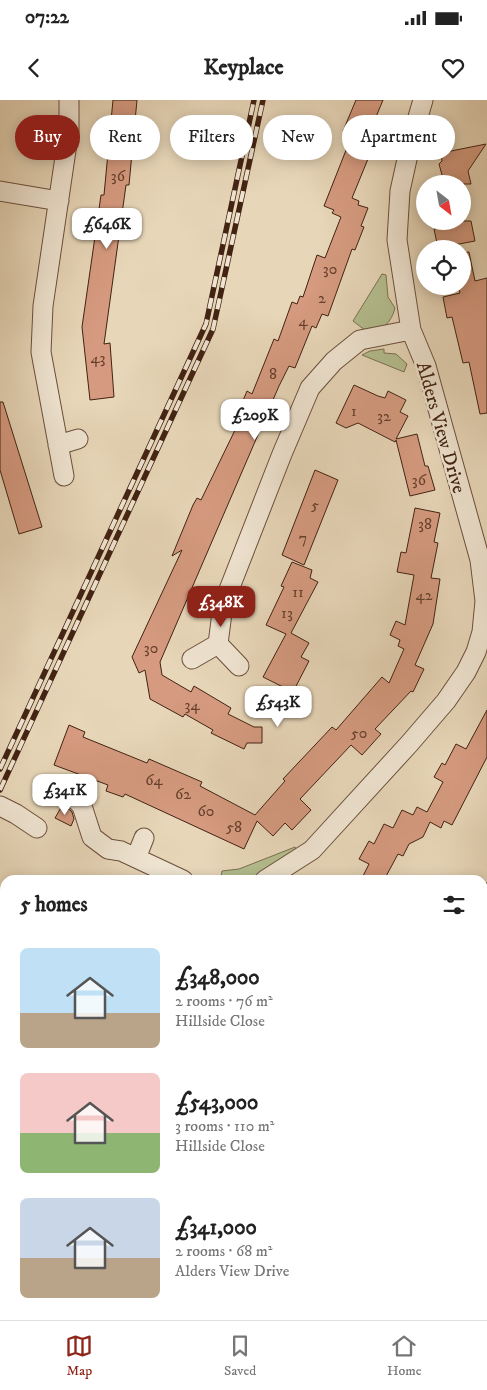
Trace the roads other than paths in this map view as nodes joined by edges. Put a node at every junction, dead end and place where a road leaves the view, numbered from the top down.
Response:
1 (69, 100) edge
2 (423, 100) edge
3 (0, 191) edge
4 (59, 201) junction
5 (411, 330) junction
6 (78, 439) dead end
7 (58, 445) junction
8 (64, 476) dead end
9 (218, 644) junction
10 (192, 658) dead end
11 (239, 666) dead end
12 (63, 787) dead end
13 (8, 810) edge
14 (37, 828) dead end
15 (144, 838) dead end
16 (129, 855) junction
17 (172, 875) edge
18 (272, 875) edge

1 - 4 street
2 - 5 street, Alders View Drive
3 - 4 street
4 - 7 street
5 - 9 street
5 - 18 street, Alders View Drive
6 - 7 street
7 - 8 street
9 - 10 street
9 - 11 street
12 - 16 street
13 - 14 street
15 - 16 street
16 - 17 street

